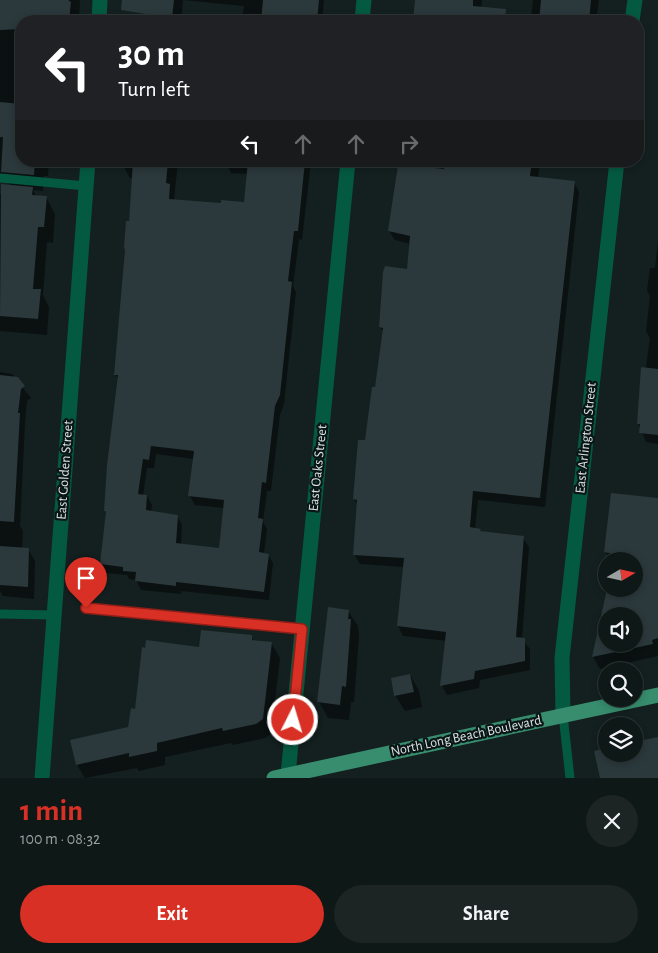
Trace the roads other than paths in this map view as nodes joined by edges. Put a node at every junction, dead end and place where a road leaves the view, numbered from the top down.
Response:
1 (100, 0) edge
2 (364, 0) edge
3 (635, 0) edge
4 (99, 15) edge
5 (363, 15) edge
6 (633, 15) edge
7 (88, 167) edge
8 (347, 167) edge
9 (616, 167) edge
10 (0, 178) edge
11 (86, 186) junction
12 (86, 608) dead end
13 (0, 614) edge
14 (54, 615) junction
15 (302, 629) junction
16 (658, 695) edge
17 (563, 715) junction
18 (281, 776) edge
19 (42, 778) edge
20 (570, 778) edge

1 - 4 street
2 - 5 street
3 - 6 street
7 - 11 street, East Golden Street
8 - 15 street, East Oaks Street
9 - 17 street, East Arlington Street
10 - 11 lane
11 - 14 street, East Golden Street
12 - 15 lane
13 - 14 lane
14 - 19 street, East Golden Street
15 - 18 street, East Oaks Street
16 - 17 main road, North Long Beach Boulevard
17 - 18 main road, North Long Beach Boulevard
17 - 20 lane

